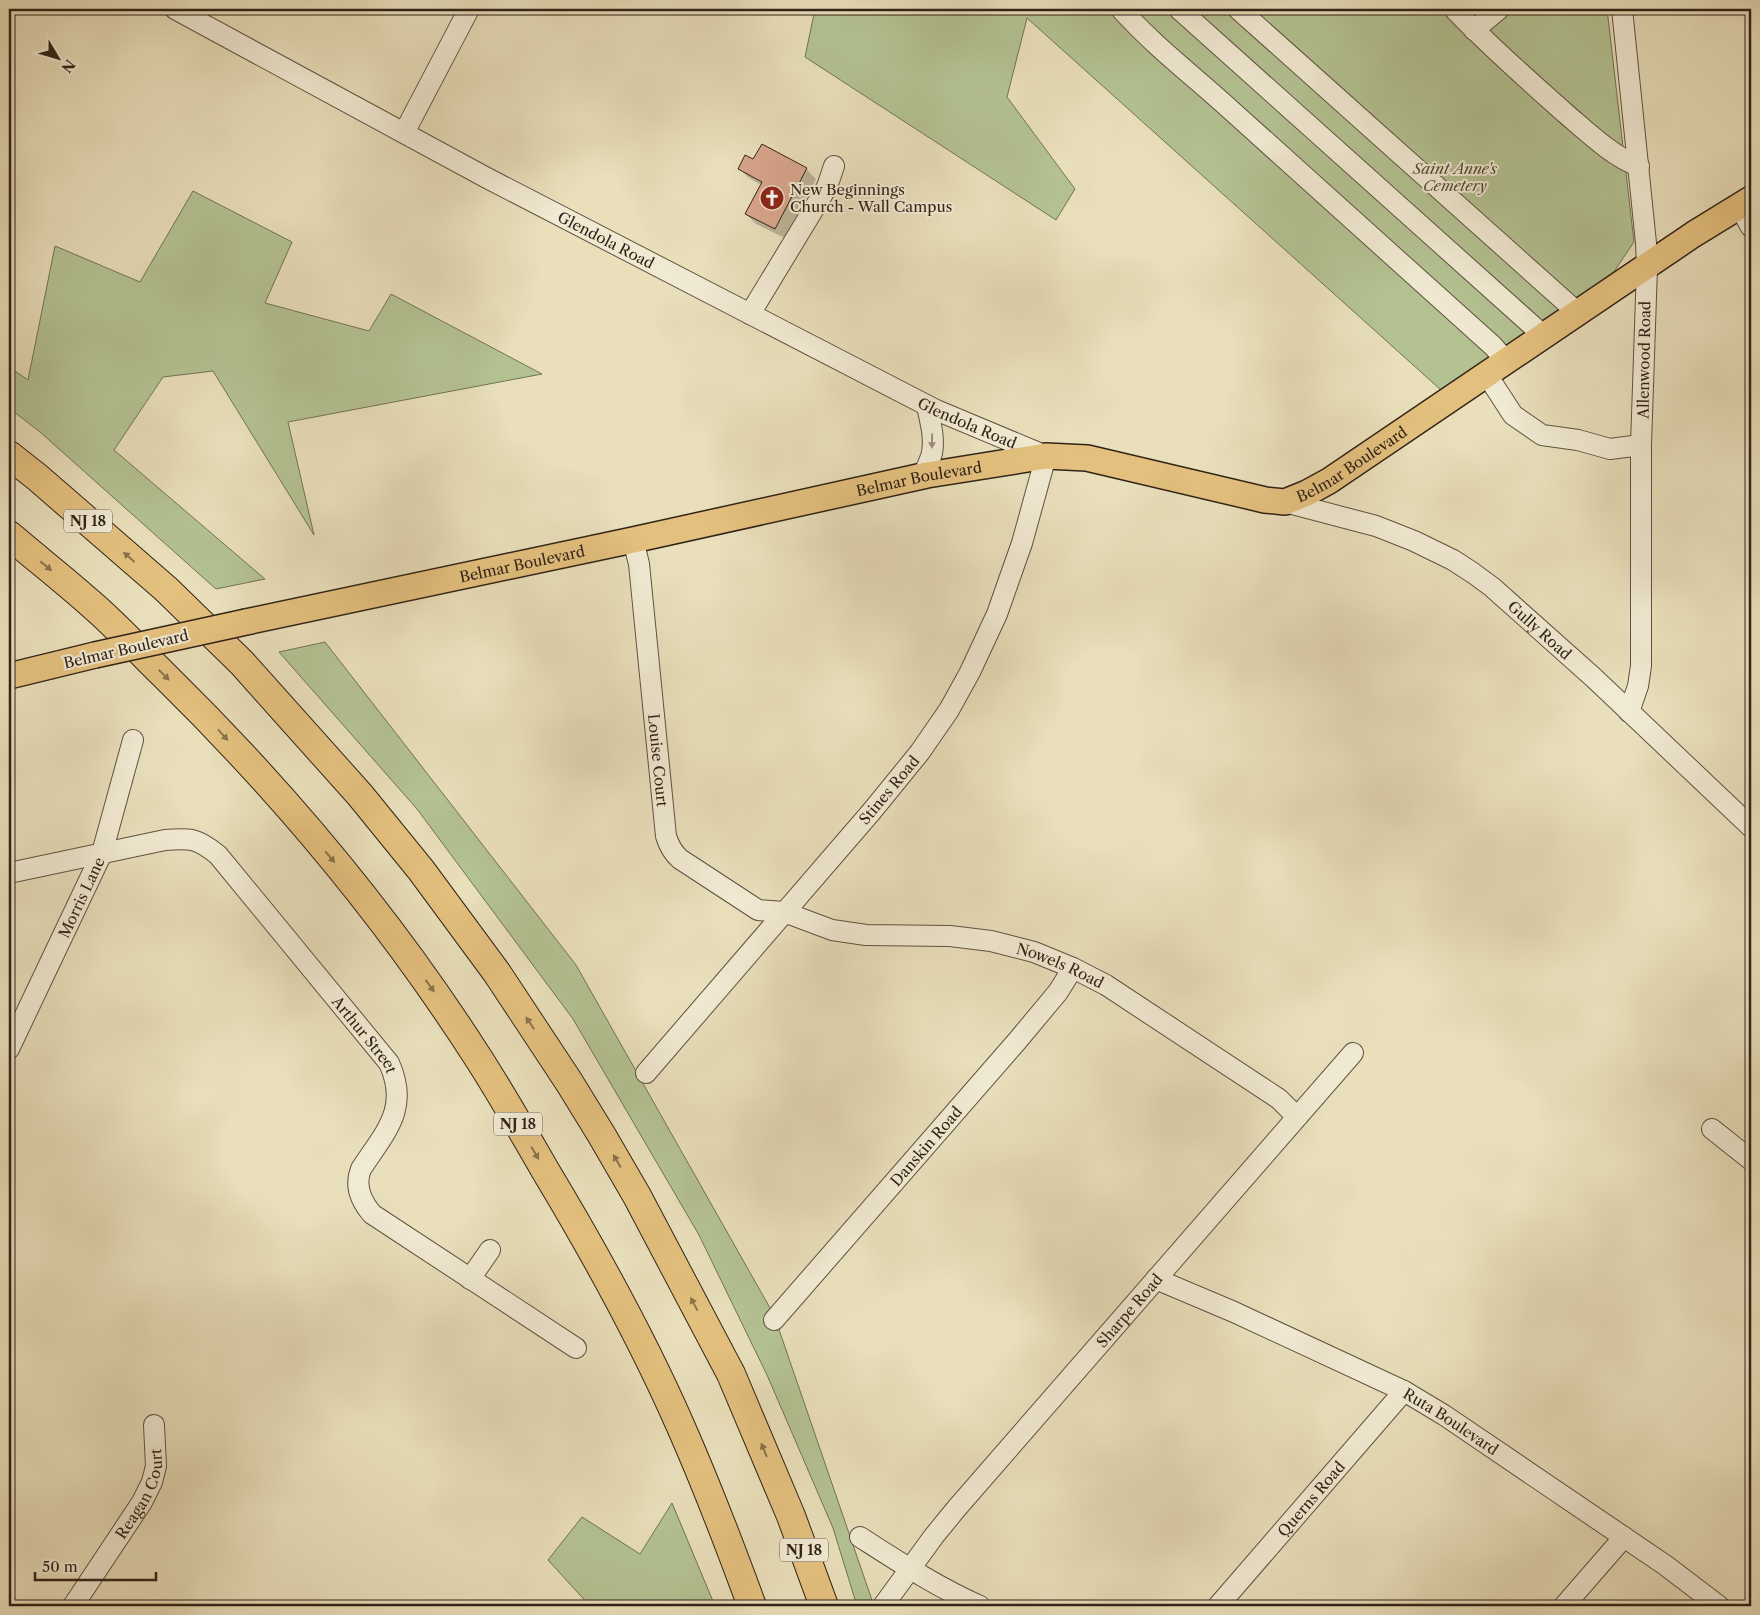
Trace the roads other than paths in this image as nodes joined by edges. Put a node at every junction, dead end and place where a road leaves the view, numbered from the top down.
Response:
1 (175, 9) edge
2 (468, 9) edge
3 (1179, 9) edge
4 (1238, 9) edge
5 (1454, 9) edge
6 (1499, 9) edge
7 (1622, 9) edge
8 (1127, 11) edge
9 (1474, 30) junction
10 (404, 133) junction
11 (834, 166) dead end
12 (1639, 166) junction
13 (1745, 202) edge
14 (1751, 227) edge
15 (1647, 267) junction
16 (1578, 313) junction
17 (750, 314) junction
18 (1544, 336) junction
19 (1497, 368) junction
20 (927, 406) junction
21 (1642, 445) junction
22 (9, 455) edge
23 (1046, 456) junction
24 (923, 476) junction
25 (1285, 502) junction
26 (9, 535) edge
27 (633, 540) junction
28 (9, 676) edge
29 (1630, 712) junction
30 (132, 740) dead end
31 (1751, 827) edge
32 (102, 853) junction
33 (9, 873) edge
34 (784, 912) junction
35 (1073, 968) junction
36 (9, 1049) edge
37 (1353, 1053) dead end
38 (646, 1073) dead end
39 (1297, 1117) junction
40 (1712, 1129) dead end
41 (1751, 1160) edge
42 (490, 1250) dead end
43 (470, 1279) junction
44 (1156, 1279) junction
45 (774, 1320) dead end
46 (576, 1348) dead end
47 (1404, 1391) junction
48 (154, 1425) dead end
49 (860, 1537) dead end
50 (1624, 1537) junction
51 (910, 1570) junction
52 (73, 1606) edge
53 (752, 1606) edge
54 (824, 1606) edge
55 (883, 1606) edge
56 (980, 1606) edge
57 (1218, 1606) edge
58 (1564, 1606) edge
59 (1719, 1606) edge

1 - 10 street, Glendola Road
2 - 10 street
3 - 18 street
4 - 16 street
5 - 9 street
6 - 9 street
7 - 12 street, Allenwood Road
8 - 19 street
9 - 12 street
10 - 17 street, Glendola Road
11 - 17 street
12 - 15 street, Allenwood Road
13 - 14 street
13 - 15 main road, Belmar Boulevard
15 - 16 main road, Belmar Boulevard
15 - 21 street, Allenwood Road
16 - 18 main road, Belmar Boulevard
17 - 20 street, Glendola Road
18 - 19 main road, Belmar Boulevard
19 - 21 street
19 - 25 main road, Belmar Boulevard
20 - 23 street, Glendola Road
20 -> 24 street
21 - 29 street, Allenwood Road
54 -> 22 highway, NJ 18
23 - 24 main road, Belmar Boulevard
23 - 25 main road, Belmar Boulevard
23 - 34 street, Stines Road
24 - 27 main road, Belmar Boulevard
25 - 29 street, Gully Road
26 -> 53 highway, NJ 18
27 - 28 main road, Belmar Boulevard, bridge
27 - 34 street, Louise Court
29 - 31 street, Gully Road
30 - 32 street, Morris Lane
32 - 33 street, Arthur Street
32 - 36 street, Morris Lane
32 - 43 street, Arthur Street
34 - 35 street, Nowels Road
34 - 38 street, Stines Road
35 - 39 street, Nowels Road
35 - 45 street, Danskin Road
37 - 39 street, Sharpe Road
39 - 44 street, Sharpe Road
40 - 41 street
42 - 43 street
43 - 46 street, Arthur Street
44 - 47 street, Ruta Boulevard
44 - 51 street, Sharpe Road
47 - 50 street, Ruta Boulevard
47 - 57 street, Querns Road
48 - 52 street, Reagan Court
49 - 51 street
50 - 58 street
50 - 59 street, Ruta Boulevard
51 - 55 street, Sharpe Road
51 - 56 street

